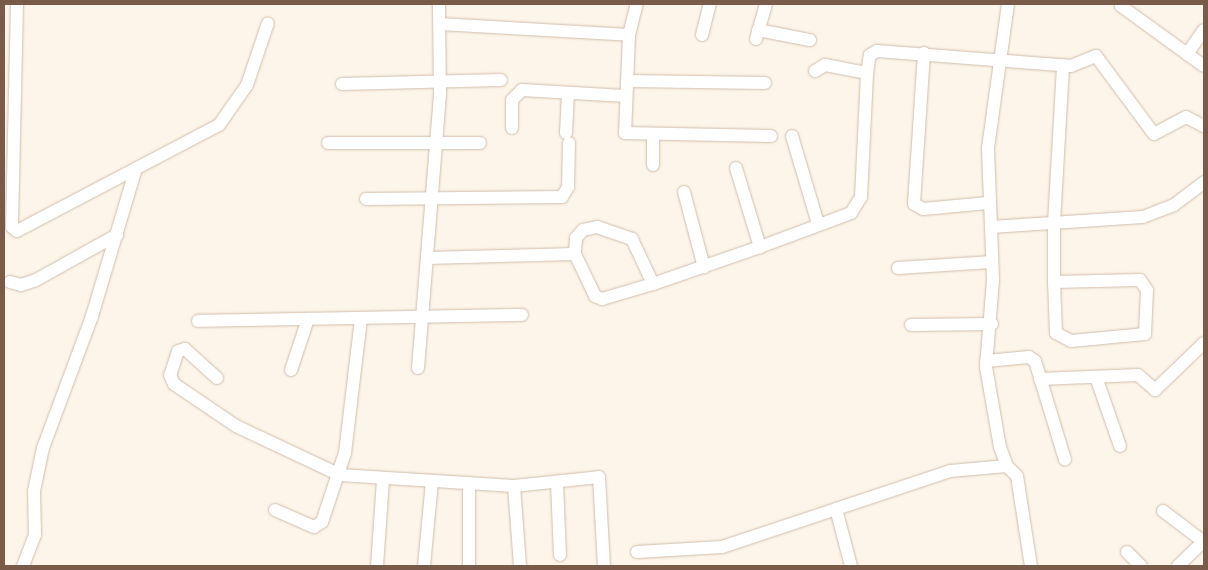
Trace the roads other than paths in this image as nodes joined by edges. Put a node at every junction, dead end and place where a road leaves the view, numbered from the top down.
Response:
1 (17, 4) edge
2 (439, 4) edge
3 (637, 4) edge
4 (710, 4) edge
5 (766, 4) edge
6 (1008, 4) edge
7 (1118, 4) edge
8 (10, 18) edge
9 (268, 23) dead end
10 (440, 24) junction
11 (1204, 30) edge
12 (629, 35) junction
13 (702, 35) dead end
14 (810, 40) dead end
15 (924, 53) junction
16 (1187, 54) junction
17 (998, 62) junction
18 (1063, 65) junction
19 (1204, 66) edge
20 (815, 71) dead end
21 (867, 73) junction
22 (440, 80) junction
23 (500, 80) dead end
24 (627, 81) junction
25 (765, 83) dead end
26 (342, 84) dead end
27 (10, 85) edge
28 (568, 93) junction
29 (625, 96) junction
30 (1204, 126) edge
31 (512, 128) dead end
32 (653, 136) junction
33 (771, 136) dead end
34 (792, 136) dead end
35 (328, 143) dead end
36 (435, 143) junction
37 (480, 143) dead end
38 (9, 155) edge
39 (653, 165) dead end
40 (736, 168) dead end
41 (135, 172) junction
42 (1204, 182) edge
43 (684, 192) dead end
44 (366, 199) dead end
45 (433, 200) junction
46 (988, 203) junction
47 (1054, 223) junction
48 (818, 224) junction
49 (991, 227) junction
50 (117, 235) junction
51 (760, 247) junction
52 (575, 254) junction
53 (428, 258) junction
54 (992, 262) junction
55 (704, 267) junction
56 (898, 268) dead end
57 (10, 282) dead end
58 (1054, 282) junction
59 (653, 284) junction
60 (522, 314) dead end
61 (419, 318) junction
62 (308, 319) junction
63 (361, 319) junction
64 (198, 321) dead end
65 (992, 324) junction
66 (911, 325) dead end
67 (1204, 343) edge
68 (986, 361) junction
69 (418, 368) dead end
70 (291, 370) dead end
71 (1096, 377) junction
72 (217, 378) dead end
73 (1040, 378) junction
74 (1120, 446) dead end
75 (1065, 460) dead end
76 (1007, 466) junction
77 (340, 475) junction
78 (383, 481) junction
79 (432, 482) junction
80 (469, 483) junction
81 (557, 483) junction
82 (514, 486) junction
83 (836, 509) junction
84 (275, 510) dead end
85 (1163, 511) dead end
86 (1204, 542) edge
87 (638, 552) dead end
88 (1127, 552) dead end
89 (560, 555) dead end
90 (23, 566) edge
91 (377, 566) edge
92 (424, 566) edge
93 (469, 566) edge
94 (520, 566) edge
95 (604, 566) edge
96 (851, 566) edge
97 (1031, 566) edge
98 (1141, 566) edge
99 (1178, 566) edge

1 - 8 street
2 - 10 street
3 - 12 street
4 - 13 street
5 - 14 street
6 - 17 street
7 - 16 street
8 - 27 street
9 - 41 street
10 - 12 street
10 - 22 street
11 - 16 street
12 - 24 street
15 - 17 street
15 - 21 street
15 - 46 street
16 - 19 street
17 - 18 street
17 - 46 street
18 - 30 street
18 - 47 street
20 - 21 street
21 - 48 street
22 - 23 street
22 - 26 street
22 - 36 street
24 - 25 street
24 - 29 street
27 - 38 street
28 - 29 street
28 - 31 street
28 - 45 street
29 - 32 street
32 - 33 street
32 - 39 street
34 - 48 street
35 - 36 street
36 - 37 street
36 - 45 street
38 - 41 street
40 - 51 street
41 - 50 street
42 - 47 street
43 - 55 street
44 - 45 street
45 - 53 street
46 - 49 street
47 - 49 street
47 - 58 street
48 - 51 street
49 - 54 street
50 - 57 street
50 - 90 street
51 - 55 street
52 - 53 street
52 - 59 street
52 - 59 street
53 - 61 street
54 - 56 street
54 - 65 street
55 - 59 street
58 - 58 street
60 - 61 street
61 - 63 street
61 - 69 street
62 - 63 street
62 - 64 street
62 - 70 street
63 - 77 street
65 - 66 street
65 - 68 street
67 - 71 street
68 - 73 street
68 - 76 street
71 - 73 street
71 - 74 street
72 - 77 street
73 - 75 street
76 - 83 street
76 - 97 street
77 - 78 street
77 - 84 street
78 - 79 street
78 - 91 street
79 - 80 street
79 - 92 street
80 - 82 street
80 - 93 street
81 - 82 street
81 - 89 street
81 - 95 street
82 - 94 street
83 - 87 street
83 - 96 street
85 - 86 street
86 - 99 street
88 - 98 street

